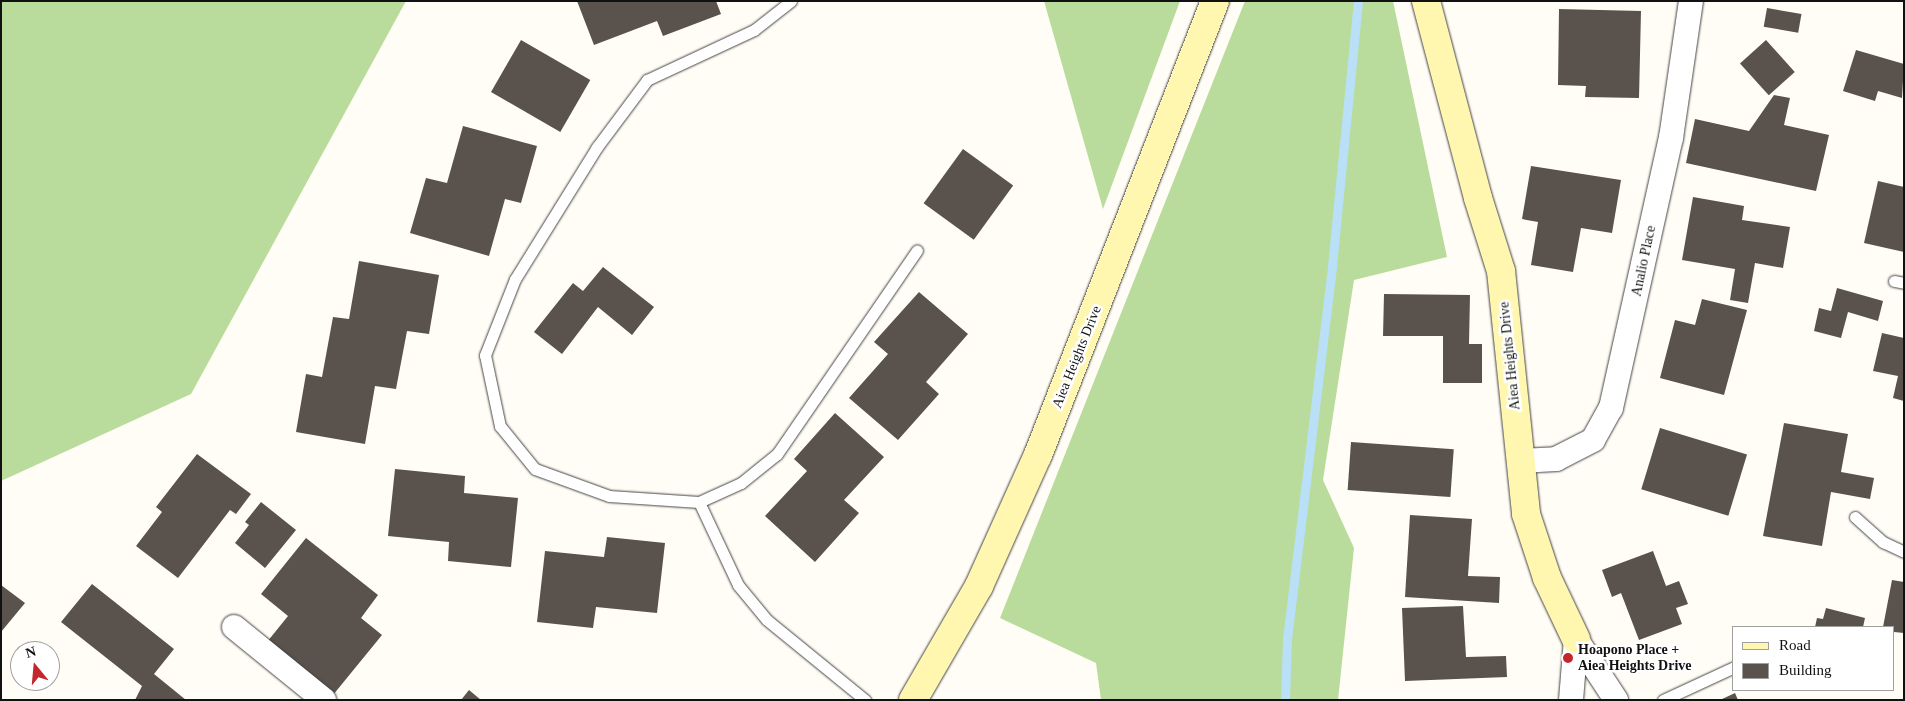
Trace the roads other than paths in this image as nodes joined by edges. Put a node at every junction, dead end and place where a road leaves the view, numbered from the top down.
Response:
1 (791, 1) edge
2 (1215, 1) edge
3 (1426, 1) edge
4 (1691, 1) edge
5 (917, 250) dead end
6 (1520, 461) junction
7 (699, 502) junction
8 (1855, 518) dead end
9 (1904, 552) edge
10 (234, 627) dead end
11 (1576, 639) junction
12 (1732, 668) edge
13 (324, 700) edge
14 (865, 700) edge
15 (913, 700) edge
16 (1571, 700) edge
17 (1616, 700) edge
18 (1663, 700) edge

1 - 7 lane
2 - 15 street, Aiea Heights Drive
3 - 6 street, Aiea Heights Drive
4 - 6 street, Analio Place
5 - 7 lane
6 - 11 street, Aiea Heights Drive
7 - 14 lane
8 - 9 lane
10 - 13 street
11 - 16 street
11 - 17 street, Aiea Heights Drive
12 - 18 lane

